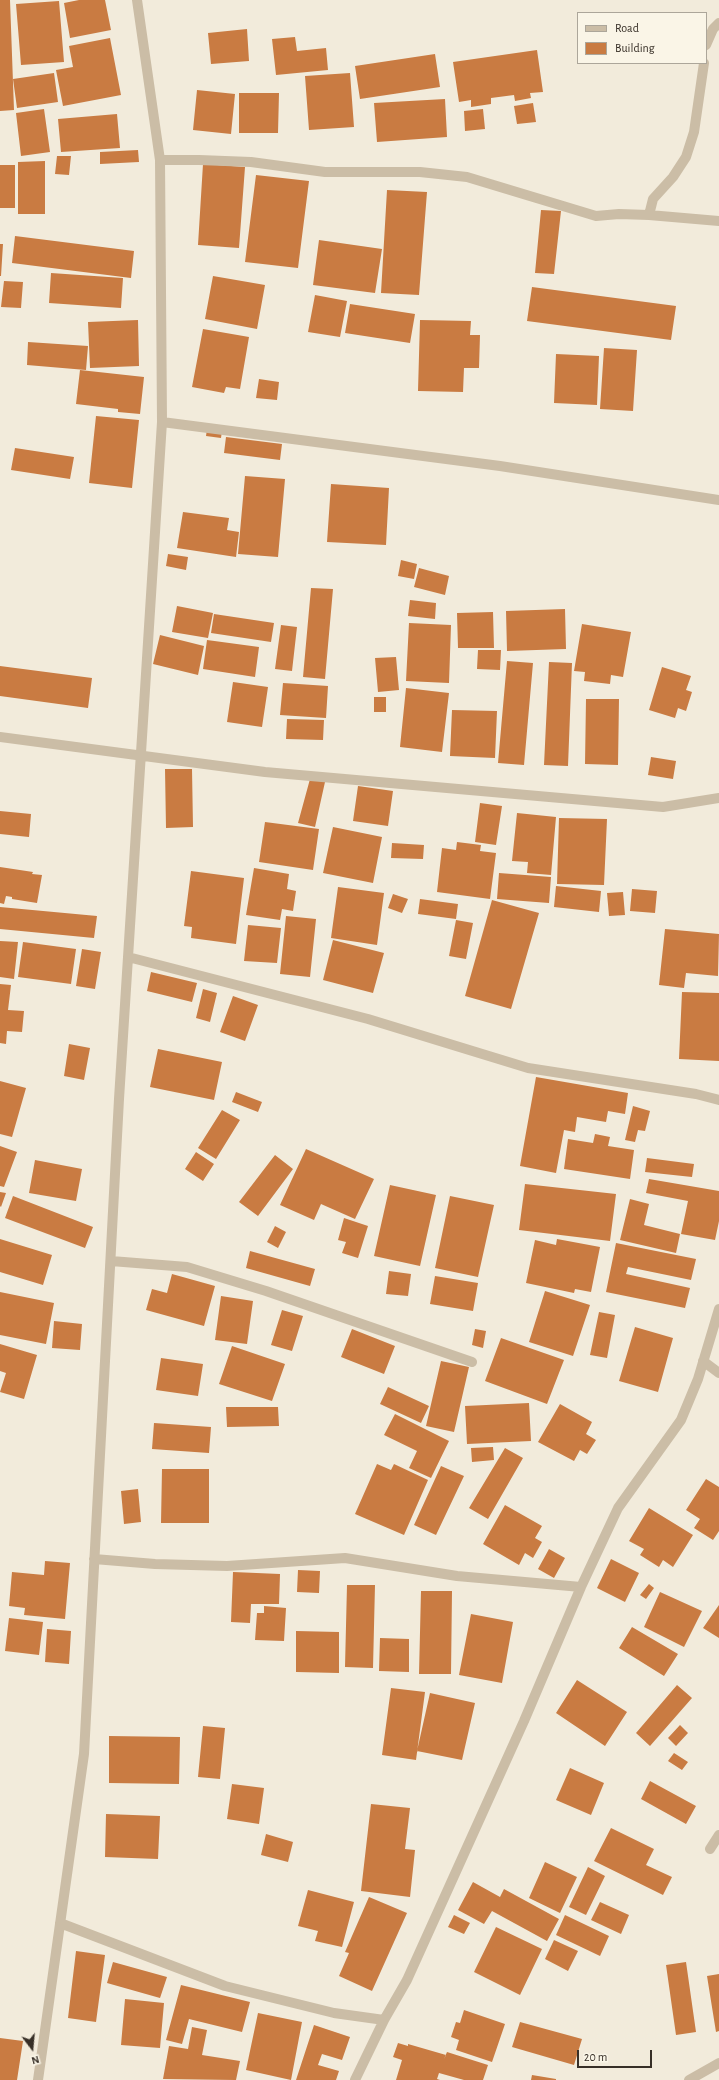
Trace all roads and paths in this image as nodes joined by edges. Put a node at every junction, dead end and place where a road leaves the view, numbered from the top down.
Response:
1 (137, 0) edge
2 (719, 23) edge
3 (707, 43) edge
4 (704, 64) edge
5 (160, 160) junction
6 (649, 215) junction
7 (719, 221) edge
8 (162, 422) junction
9 (719, 500) edge
10 (0, 737) edge
11 (141, 755) junction
12 (719, 798) edge
13 (128, 957) junction
14 (719, 1100) edge
15 (111, 1261) junction
16 (719, 1309) edge
17 (704, 1361) junction
18 (472, 1362) dead end
19 (719, 1373) edge
20 (94, 1560) junction
21 (581, 1587) junction
22 (719, 1835) edge
23 (710, 1849) dead end
24 (60, 1923) junction
25 (384, 2020) junction
26 (719, 2062) edge
27 (38, 2080) edge
28 (355, 2080) edge
29 (689, 2080) edge

1 - 5 street
2 - 3 street
4 - 6 street
5 - 6 street
5 - 8 street
6 - 7 street
8 - 9 street
8 - 11 street
10 - 11 street
11 - 12 street
11 - 13 street
13 - 14 street
13 - 15 street
15 - 18 street
15 - 20 street
16 - 17 street
17 - 19 street
17 - 21 street
20 - 21 street
20 - 24 street
21 - 25 street
22 - 23 street
24 - 25 street
24 - 27 street
25 - 28 street
26 - 29 street

